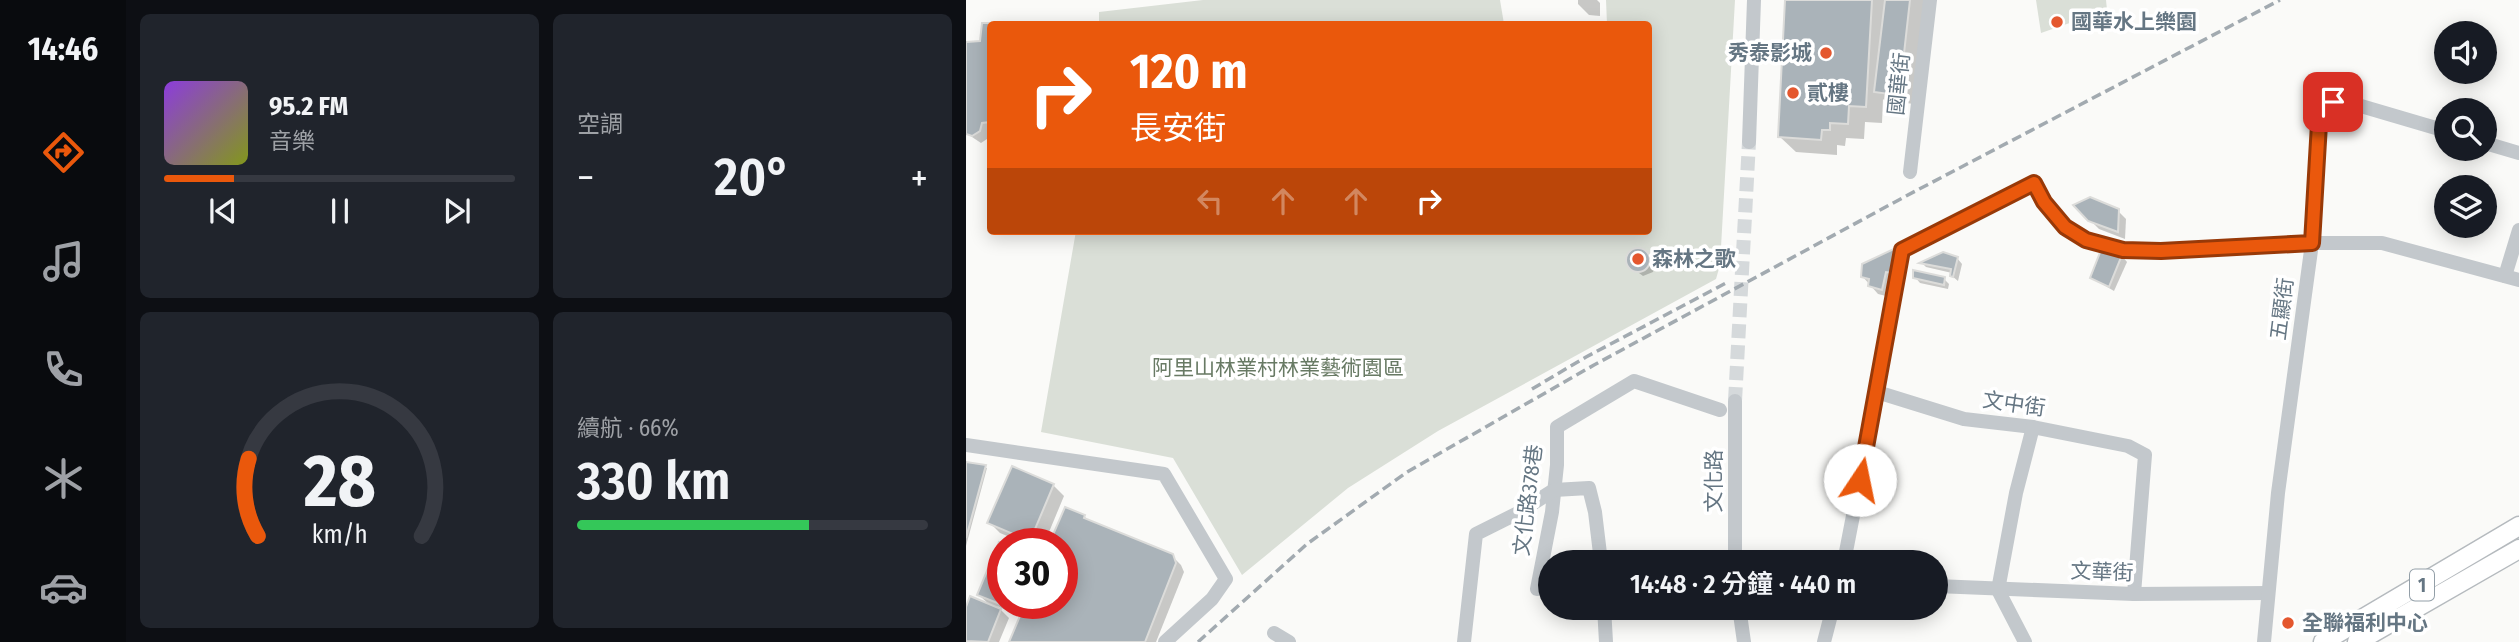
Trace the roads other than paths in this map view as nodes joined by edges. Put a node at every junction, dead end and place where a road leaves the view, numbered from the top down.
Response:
1 (1754, 0) edge
2 (1930, 0) edge
3 (2434, 127) edge
4 (1749, 142) tunnel mouth
5 (2497, 147) edge
6 (2519, 153) edge
7 (1910, 172) dead end
8 (2519, 230) edge
9 (2312, 243) junction
10 (2512, 278) edge
11 (1877, 392) junction
12 (1735, 401) tunnel mouth
13 (1720, 410) dead end
14 (2033, 427) junction
15 (966, 445) edge
16 (1555, 489) junction
17 (2519, 526) edge
18 (2519, 548) edge
19 (1600, 550) edge
20 (1735, 550) edge
21 (1846, 550) edge
22 (1948, 587) edge
23 (1536, 589) dead end
24 (1998, 590) junction
25 (2268, 593) junction
26 (2134, 594) junction
27 (1605, 620) edge
28 (1741, 620) edge
29 (1830, 620) edge
30 (1274, 634) dead end
31 (1165, 642) edge
32 (1289, 642) edge
33 (1464, 642) edge
34 (1606, 642) edge
35 (1744, 642) edge
36 (1824, 642) edge
37 (2025, 642) edge
38 (2264, 642) edge
39 (2323, 642) edge
40 (2357, 642) edge

1 - 4 street
2 - 7 street, 國華街
3 - 9 street, 五顯街
5 - 6 street
8 - 10 street
9 - 10 street
9 - 11 street
9 - 25 street, 五顯街
11 - 14 street, 文中街
11 - 21 street
12 - 20 street, 文化路
13 - 16 street, 文化路378巷
14 - 24 street
14 - 26 street, 文中街
15 - 31 street
16 - 19 street
16 - 23 street, 文化路378巷
16 - 33 street
17 - 39 main road, 1
18 - 40 main road, 1
22 - 24 street, 文華街
24 - 26 street, 文華街
24 - 37 street
25 - 26 street, 文華街
25 - 38 street, 五顯街
27 - 34 street
28 - 35 street
29 - 36 street
30 - 32 street

